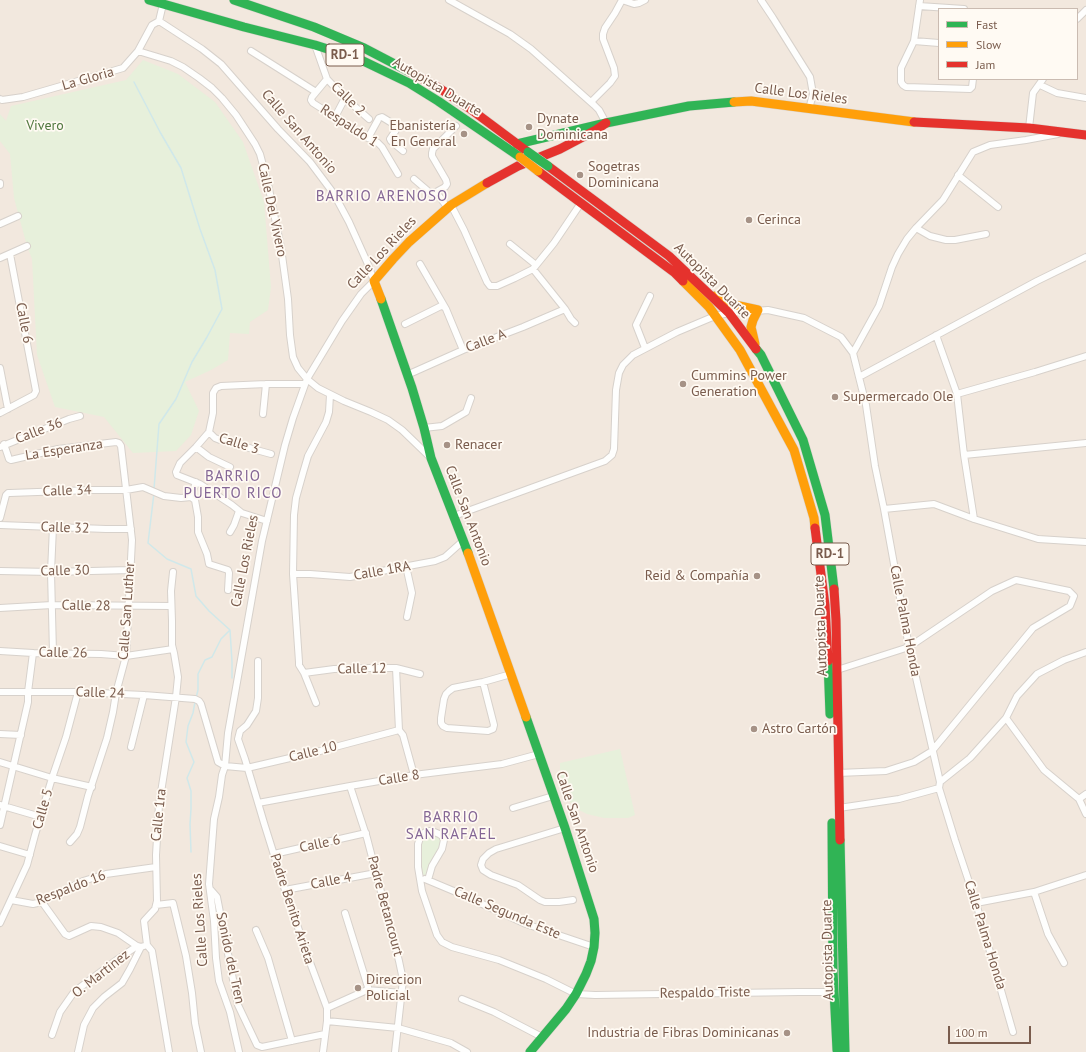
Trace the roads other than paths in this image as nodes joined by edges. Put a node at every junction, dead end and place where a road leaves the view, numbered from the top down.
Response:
1 (150, 0) edge
2 (234, 0) edge
3 (449, 0) edge
4 (622, 0) edge
5 (645, 0) edge
6 (761, 0) edge
7 (920, 3) edge
8 (162, 4) junction
9 (957, 8) edge
10 (1086, 10) edge
11 (1078, 18) edge
12 (159, 21) junction
13 (914, 41) junction
14 (938, 44) edge
15 (315, 45) junction
16 (138, 51) junction
17 (251, 51) dead end
18 (327, 79) junction
19 (973, 80) edge
20 (1041, 82) edge
21 (316, 92) junction
22 (345, 98) junction
23 (1086, 98) edge
24 (0, 99) edge
25 (591, 102) junction
26 (809, 109) junction
27 (335, 117) junction
28 (370, 119) dead end
29 (606, 123) junction
30 (456, 126) dead end
31 (1029, 128) junction
32 (1065, 132) junction
33 (1086, 135) edge
34 (368, 138) junction
35 (517, 144) junction
36 (403, 151) dead end
37 (522, 158) junction
38 (398, 174) dead end
39 (958, 175) junction
40 (414, 179) dead end
41 (436, 192) junction
42 (581, 203) junction
43 (449, 206) junction
44 (998, 207) dead end
45 (18, 216) dead end
46 (0, 224) edge
47 (916, 228) junction
48 (986, 234) dead end
49 (510, 244) dead end
50 (27, 246) dead end
51 (10, 254) junction
52 (1086, 257) edge
53 (0, 258) edge
54 (420, 264) dead end
55 (534, 267) junction
56 (374, 281) junction
57 (706, 291) junction
58 (650, 296) dead end
59 (444, 306) junction
60 (565, 309) junction
61 (758, 310) junction
62 (729, 313) junction
63 (715, 316) junction
64 (575, 323) dead end
65 (405, 324) dead end
66 (936, 335) junction
67 (755, 347) junction
68 (645, 348) junction
69 (463, 350) junction
70 (853, 353) junction
71 (1086, 356) edge
72 (0, 368) edge
73 (407, 375) junction
74 (859, 377) junction
75 (306, 381) junction
76 (266, 384) junction
77 (957, 394) junction
78 (330, 395) junction
79 (471, 398) dead end
80 (8, 409) junction
81 (0, 413) edge
82 (263, 414) dead end
83 (80, 416) dead end
84 (424, 428) junction
85 (209, 432) junction
86 (119, 443) joint
87 (1086, 443) edge
88 (2, 445) edge
89 (196, 447) junction
90 (271, 454) dead end
91 (964, 456) junction
92 (431, 458) junction
93 (230, 467) dead end
94 (196, 482) junction
95 (126, 490) junction
96 (191, 497) junction
97 (884, 509) junction
98 (239, 511) junction
99 (454, 516) junction
100 (0, 518) edge
101 (974, 519) junction
102 (267, 521) junction
103 (0, 525) edge
104 (53, 527) junction
105 (131, 529) junction
106 (230, 532) dead end
107 (464, 540) junction
108 (1086, 542) edge
109 (406, 566) junction
110 (131, 570) junction
111 (0, 571) edge
112 (52, 572) junction
113 (172, 572) dead end
114 (293, 574) junction
115 (228, 590) dead end
116 (52, 605) junction
117 (129, 606) junction
118 (171, 606) junction
119 (0, 608) edge
120 (407, 617) dead end
121 (909, 648) junction
122 (173, 649) junction
123 (0, 651) edge
124 (1086, 652) edge
125 (33, 653) junction
126 (53, 653) junction
127 (126, 656) junction
128 (258, 661) dead end
129 (396, 668) junction
130 (837, 670) junction
131 (304, 672) junction
132 (420, 674) dead end
133 (511, 674) junction
134 (483, 682) junction
135 (0, 692) edge
136 (28, 692) junction
137 (78, 692) junction
138 (116, 693) junction
139 (144, 695) junction
140 (176, 697) junction
141 (316, 703) dead end
142 (1006, 718) junction
143 (399, 730) junction
144 (0, 734) edge
145 (21, 735) junction
146 (131, 747) dead end
147 (932, 751) junction
148 (539, 754) junction
149 (0, 762) edge
150 (14, 766) junction
151 (225, 766) junction
152 (247, 768) junction
153 (838, 773) junction
154 (414, 775) junction
155 (52, 778) junction
156 (939, 785) junction
157 (350, 786) junction
158 (92, 787) junction
159 (1086, 794) edge
160 (553, 796) junction
161 (1079, 799) junction
162 (258, 803) junction
163 (2, 806) edge
164 (513, 808) dead end
165 (839, 808) junction
166 (1086, 814) edge
167 (41, 817) junction
168 (0, 825) edge
169 (565, 828) junction
170 (366, 833) junction
171 (70, 842) dead end
172 (0, 846) edge
173 (274, 854) junction
174 (30, 855) junction
175 (156, 867) junction
176 (376, 873) junction
177 (1086, 875) edge
178 (419, 877) junction
179 (428, 880) junction
180 (210, 889) junction
181 (285, 890) junction
182 (1034, 892) junction
183 (11, 900) junction
184 (573, 900) dead end
185 (42, 902) junction
186 (976, 903) junction
187 (156, 905) junction
188 (345, 913) dead end
189 (0, 923) edge
190 (256, 930) dead end
191 (142, 946) junction
192 (594, 947) junction
193 (1064, 963) dead end
194 (367, 990) junction
195 (834, 992) junction
196 (402, 993) junction
197 (576, 994) junction
198 (462, 999) dead end
199 (327, 1008) junction
200 (327, 1021) junction
201 (398, 1028) junction
202 (1013, 1032) dead end
203 (325, 1034) junction
204 (52, 1035) dead end
205 (542, 1037) junction
206 (292, 1041) junction
207 (78, 1052) edge
208 (170, 1052) edge
209 (201, 1052) edge
210 (239, 1052) edge
211 (323, 1052) edge
212 (395, 1052) edge
213 (467, 1052) edge
214 (530, 1052) edge
215 (838, 1052) edge
216 (845, 1052) edge

1 - 8 main road, Autopista Duarte / RD-1
2 - 35 main road, Autopista Duarte / RD-1
3 - 25 street
4 - 5 street
4 - 25 street
6 - 26 street
7 - 9 street
7 - 13 street
8 - 12 street
8 - 15 main road, Autopista Duarte / RD-1
10 - 11 street
12 - 16 street, La Gloria
12 - 56 street, Calle San Antonio
13 - 14 street
13 - 19 street
15 - 18 street
15 - 37 main road, Autopista Duarte / RD-1
16 - 24 street, La Gloria
16 - 75 street, Calle Del Vivero
17 - 21 street
18 - 21 street
18 - 22 street, Calle 2
20 - 23 street
20 - 31 street
21 - 27 street, Respaldo 1
22 - 27 street
22 - 28 street, Calle 2
25 - 29 street
26 - 29 main road, Calle Los Rieles
26 - 31 main road, Calle Los Rieles
27 - 34 street, Respaldo 1
29 - 35 main road, Calle Los Rieles
29 - 37 main road, Calle Los Rieles
30 - 41 street
31 - 32 main road, Calle Los Rieles
32 - 33 main road, Calle Los Rieles
32 - 39 street
34 - 36 street
34 - 38 street, Respaldo 1
35 - 37 main road, Autopista Duarte / RD-1
37 - 42 main road, Autopista Duarte / RD-1, bridge
37 - 43 main road, Calle Los Rieles
37 - 57 main road, Autopista Duarte / RD-1, bridge
39 - 44 street
39 - 47 street
40 - 41 street
41 - 43 street
42 - 55 street
42 - 63 main road, Autopista Duarte / RD-1
43 - 55 street
43 - 56 main road, Calle Los Rieles
45 - 46 street
47 - 48 street
47 - 70 street
49 - 55 street
50 - 51 street
51 - 53 street
51 - 80 street, Calle 6
52 - 66 street
54 - 59 street
55 - 60 street
56 - 73 main road, Calle San Antonio
56 - 75 street, Calle Los Rieles
57 - 61 main road
57 - 62 main road, Autopista Duarte / RD-1
58 - 68 street
59 - 65 street
59 - 69 street
60 - 64 street
60 - 69 street, Calle A
61 - 62 street, Calle Palma Honda
61 - 67 main road
61 - 70 street, Calle Palma Honda
62 - 63 street, Calle Palma Honda
62 - 67 main road, Autopista Duarte / RD-1
63 - 68 street, Calle Palma Honda
63 - 195 main road, Autopista Duarte / RD-1
66 - 74 street
66 - 77 street
67 - 130 main road, Autopista Duarte / RD-1
68 - 99 street, Calle Palma Honda
69 - 73 street, Calle A
70 - 74 street, Calle Palma Honda
71 - 77 street
72 - 80 street
73 - 84 main road, Calle San Antonio
74 - 97 street, Calle Palma Honda
75 - 76 street
75 - 78 street, Calle Del Vivero
75 - 102 street, Calle Los Rieles
76 - 82 street
76 - 85 street
77 - 91 street
78 - 92 street, Calle Del Vivero
78 - 114 street
79 - 84 street
80 - 81 street
83 - 88 street, Calle 36
84 - 92 main road, Calle San Antonio
85 - 89 street
85 - 90 street, Calle 3
86 - 88 street, La Esperanza
86 - 95 street, Calle San Luther
87 - 91 street
89 - 93 street
89 - 94 street
91 - 101 street
92 - 99 main road, Calle San Antonio
94 - 96 street
94 - 98 street
95 - 96 street, Calle 34
95 - 100 street, Calle 34
95 - 105 street, Calle San Luther
96 - 115 street
97 - 101 street
97 - 121 street, Calle Palma Honda
98 - 102 street
98 - 106 street
99 - 107 main road, Calle San Antonio
101 - 108 street
102 - 151 street, Calle Los Rieles
103 - 104 street, Calle 32
104 - 105 street, Calle 32
104 - 112 street
105 - 110 street, Calle San Luther
107 - 109 street, Calle 1RA
107 - 133 main road, Calle San Antonio
109 - 114 street, Calle 1RA
109 - 120 street
110 - 112 street, Calle 30
110 - 117 street, Calle San Luther
111 - 112 street, Calle 30
112 - 116 street
113 - 118 street, Calle 1ra
114 - 131 street
116 - 117 street, Calle 28
116 - 119 street, Calle 28
116 - 126 street
117 - 118 street, Calle 28
117 - 127 street, Calle San Luther
118 - 122 street, Calle 1ra
121 - 130 street
121 - 147 street, Calle Palma Honda
121 - 147 street
122 - 127 street, Calle 26
122 - 140 street, Calle 1ra
123 - 125 street, Calle 26
124 - 142 street
125 - 126 street, Calle 26
125 - 136 street
126 - 127 street, Calle 26
127 - 138 street, Calle San Luther
128 - 152 street, Padre Benito Arieta
129 - 131 street, Calle 12
129 - 132 street, Calle 12
129 - 143 street
130 - 153 main road, Autopista Duarte / RD-1
131 - 141 street
133 - 134 street
133 - 148 main road, Calle San Antonio
134 - 134 street
135 - 136 street, Calle 24
136 - 137 street, Calle 24
136 - 145 street
137 - 138 street, Calle 24
137 - 155 street, Calle 5
138 - 139 street, Calle 24
138 - 158 street, Calle San Luther
139 - 140 street, Calle 24
139 - 146 street
140 - 151 street, Calle 24
140 - 175 street, Calle 1ra
142 - 156 street
142 - 161 street
143 - 152 street, Calle 10
143 - 154 street
144 - 145 street
145 - 150 street
147 - 153 street
147 - 156 street, Calle Palma Honda
148 - 154 street, Calle 8
148 - 160 main road, Calle San Antonio
149 - 150 street
150 - 155 street
150 - 163 street
151 - 152 street, Calle 10
151 - 180 street, Calle Los Rieles
152 - 162 street, Padre Benito Arieta
153 - 165 main road, Autopista Duarte / RD-1
154 - 157 street, Calle 8
155 - 158 street
155 - 167 street, Calle 5
156 - 165 street
156 - 186 street, Calle Palma Honda
157 - 162 street, Calle 8
157 - 170 street, Padre Betancourt
158 - 171 street, Calle San Luther
159 - 161 street
160 - 164 street
160 - 169 main road, Calle San Antonio
161 - 166 street
162 - 173 street, Padre Benito Arieta
163 - 167 street
163 - 168 street
165 - 216 main road, Autopista Duarte / RD-1
167 - 174 street, Calle 5
169 - 184 street
169 - 192 main road, Calle San Antonio
170 - 173 street, Calle 6
170 - 176 street, Padre Betancourt
172 - 174 street
173 - 181 street, Padre Benito Arieta
174 - 183 street, Calle 5
175 - 185 street, Respaldo 16
175 - 187 street, Calle 1ra
176 - 181 street, Calle 4
176 - 196 street, Padre Betancourt
177 - 182 street
178 - 179 street, Calle Segunda Este
178 - 179 street
178 - 197 street
179 - 192 street, Calle Segunda Este
180 - 206 street, Sonido del Tren
180 - 210 street, Calle Los Rieles
181 - 199 street, Padre Benito Arieta
182 - 186 street
182 - 193 street
183 - 185 street, Respaldo 16
183 - 189 street, Calle 5
185 - 191 street
186 - 202 street, Calle Palma Honda
187 - 191 street
187 - 209 street
188 - 194 street
190 - 206 street
191 - 204 street, O. Martinez
191 - 207 street
191 - 208 street
192 - 197 main road, Calle San Antonio
194 - 196 street
194 - 199 street
195 - 197 street, Respaldo Triste
195 - 215 main road, Autopista Duarte / RD-1
196 - 201 street, Padre Betancourt
197 - 205 main road, Calle San Antonio
198 - 205 street
199 - 200 street, Padre Benito Arieta
200 - 201 street
200 - 203 street, Padre Benito Arieta
201 - 212 street, Padre Betancourt
201 - 213 street
203 - 206 street
203 - 211 street, Padre Benito Arieta
205 - 214 main road, Calle San Antonio

